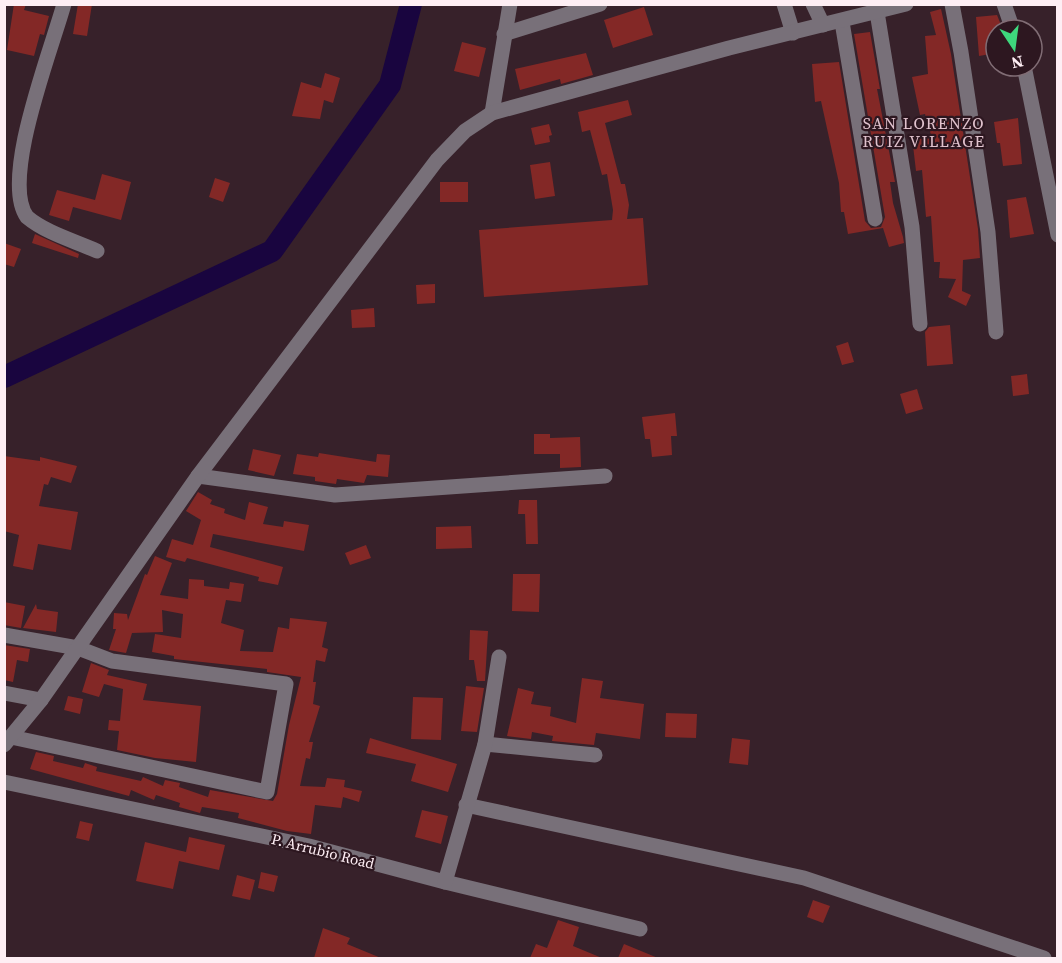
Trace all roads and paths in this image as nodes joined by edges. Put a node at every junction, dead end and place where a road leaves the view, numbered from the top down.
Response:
1 (64, 4) edge
2 (510, 4) edge
3 (600, 4) edge
4 (784, 4) edge
5 (813, 4) edge
6 (906, 4) edge
7 (952, 4) edge
8 (877, 12) junction
9 (842, 22) junction
10 (823, 25) junction
11 (793, 33) junction
12 (504, 34) junction
13 (1026, 78) edge
14 (492, 113) junction
15 (875, 219) dead end
16 (1058, 235) edge
17 (97, 251) dead end
18 (920, 324) dead end
19 (996, 332) dead end
20 (198, 476) junction
21 (605, 476) dead end
22 (4, 635) edge
23 (78, 648) junction
24 (499, 657) dead end
25 (4, 693) edge
26 (41, 700) junction
27 (8, 741) edge
28 (485, 744) junction
29 (595, 755) dead end
30 (4, 782) edge
31 (466, 805) junction
32 (445, 882) junction
33 (640, 929) dead end
34 (1044, 958) edge

1 - 17 street
2 - 12 street
3 - 12 street
4 - 11 street
5 - 10 street
6 - 8 street
7 - 19 street
8 - 9 street
8 - 18 street
9 - 10 street
9 - 15 street
10 - 11 street
11 - 14 street
12 - 14 street
13 - 16 street
14 - 20 street
20 - 21 street
20 - 23 street
22 - 23 street
23 - 26 street
23 - 27 street
24 - 28 street
25 - 26 street
26 - 27 street
28 - 29 street
28 - 31 street
30 - 32 street, P. Arrubio Road
31 - 32 street
31 - 34 street
32 - 33 street, P. Arrubio Road

